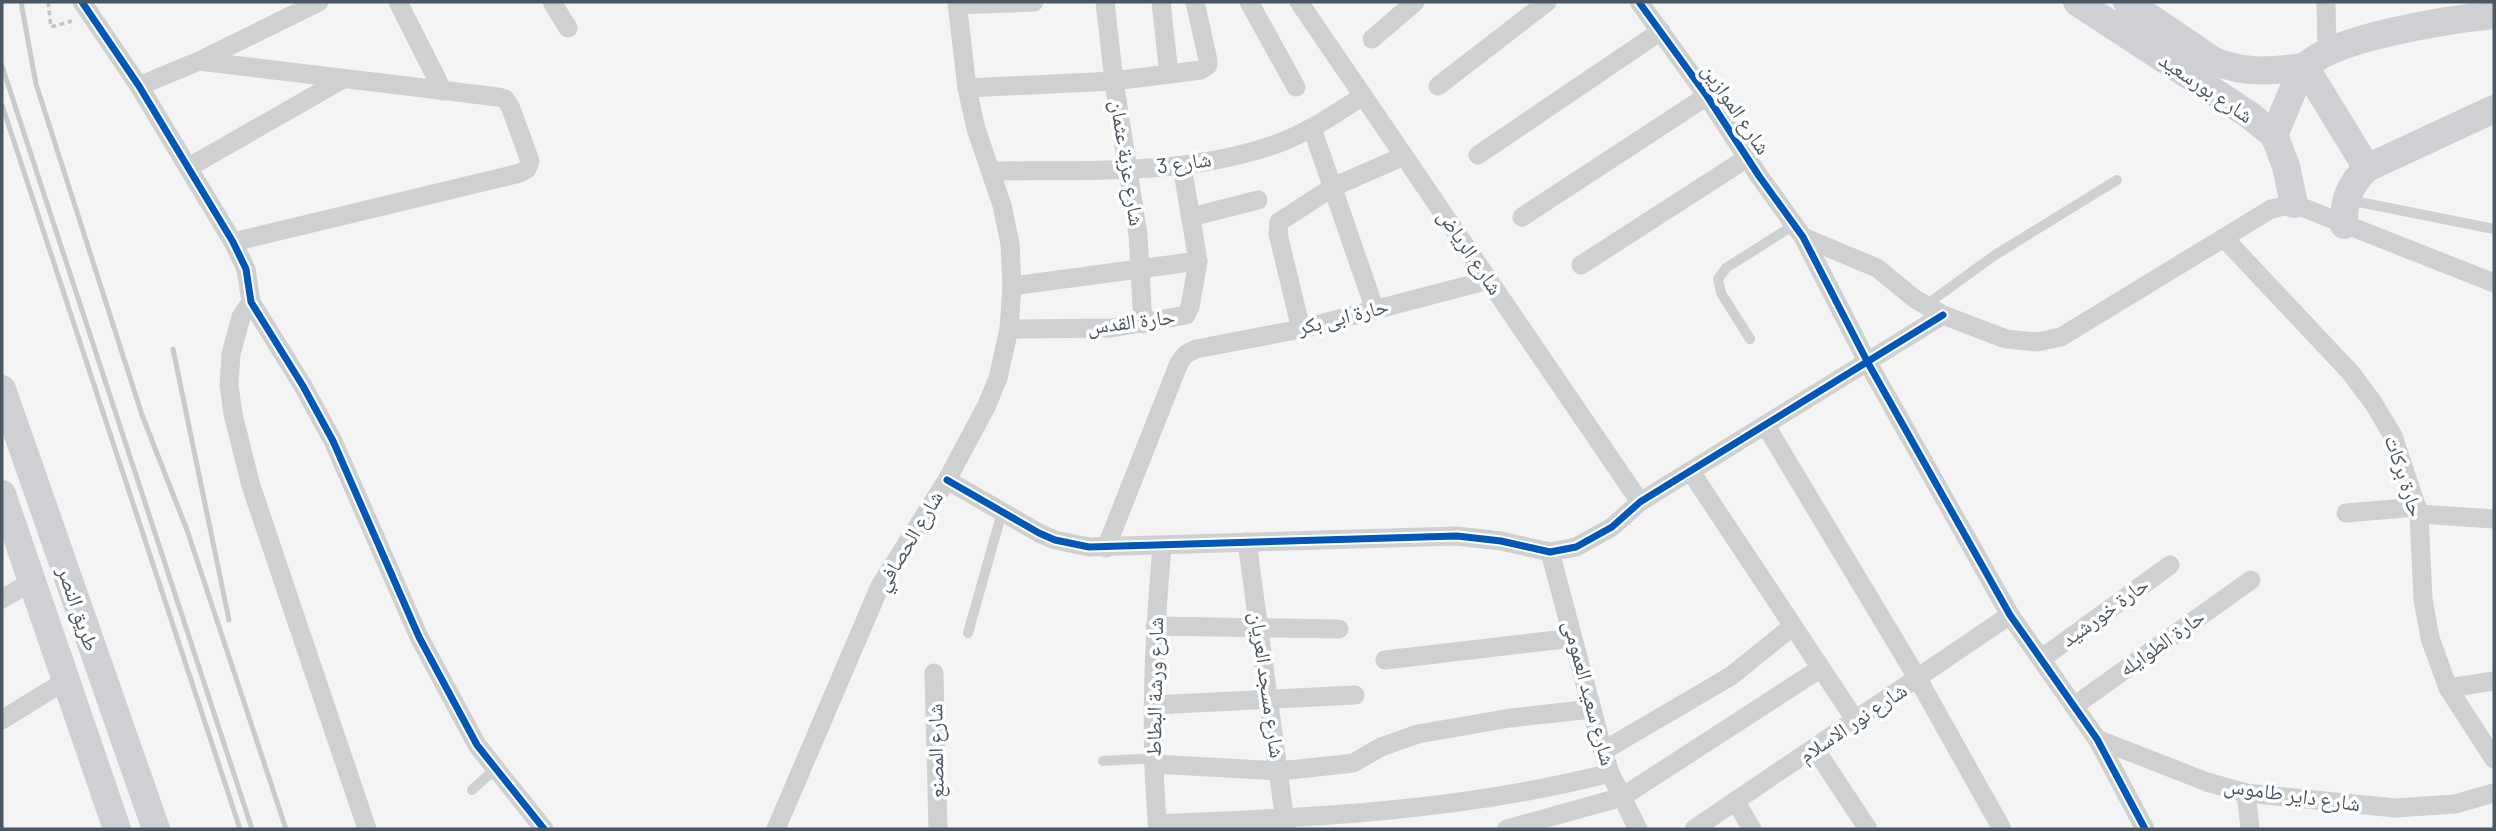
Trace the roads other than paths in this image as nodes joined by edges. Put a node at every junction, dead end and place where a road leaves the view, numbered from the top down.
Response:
1 (82, 2) edge
2 (319, 2) edge
3 (398, 2) edge
4 (552, 2) edge
5 (1034, 2) edge
6 (1105, 2) edge
7 (1161, 2) edge
8 (1195, 2) edge
9 (1249, 2) edge
10 (1299, 2) edge
11 (1415, 2) edge
12 (1547, 2) edge
13 (1639, 2) edge
14 (2077, 2) edge
15 (2127, 2) edge
16 (2326, 2) edge
17 (957, 3) edge
18 (2494, 16) edge
19 (568, 28) dead end
20 (1661, 30) junction
21 (1372, 38) dead end
22 (2316, 59) junction
23 (199, 61) junction
24 (1169, 74) junction
25 (343, 79) junction
26 (1114, 81) junction
27 (139, 86) junction
28 (1438, 86) dead end
29 (1296, 87) dead end
30 (967, 88) junction
31 (443, 91) junction
32 (1363, 96) junction
33 (1707, 96) junction
34 (2494, 109) edge
35 (1312, 128) junction
36 (2274, 135) junction
37 (1478, 155) dead end
38 (1404, 156) junction
39 (1747, 158) junction
40 (1182, 166) junction
41 (189, 167) junction
42 (2367, 168) junction
43 (1126, 169) junction
44 (991, 172) junction
45 (2117, 180) dead end
46 (1333, 187) junction
47 (1258, 200) dead end
48 (2294, 204) junction
49 (2344, 213) junction
50 (1191, 217) junction
51 (1522, 217) dead end
52 (2494, 229) edge
53 (1798, 231) junction
54 (2224, 238) junction
55 (233, 242) junction
56 (1198, 261) junction
57 (1581, 265) dead end
58 (1142, 270) junction
59 (1489, 280) junction
60 (2494, 283) edge
61 (1012, 286) junction
62 (251, 302) junction
63 (1926, 305) junction
64 (1375, 310) junction
65 (1943, 315) junction
66 (1143, 324) junction
67 (1009, 329) junction
68 (1301, 329) junction
69 (1750, 339) dead end
70 (1868, 363) junction
71 (2, 389) edge
72 (1766, 426) junction
73 (1691, 472) junction
74 (947, 480) junction
75 (2, 494) edge
76 (1640, 502) junction
77 (2418, 510) junction
78 (1002, 512) junction
79 (2346, 513) dead end
80 (2494, 519) edge
81 (1247, 542) junction
82 (1162, 546) junction
83 (1106, 548) junction
84 (1550, 552) junction
85 (2170, 565) dead end
86 (2251, 580) dead end
87 (31, 582) junction
88 (2, 599) edge
89 (2010, 615) junction
90 (1155, 626) junction
91 (1793, 626) junction
92 (1260, 628) junction
93 (1339, 629) dead end
94 (968, 633) dead end
95 (1573, 638) junction
96 (2041, 659) junction
97 (1385, 660) dead end
98 (1821, 668) junction
99 (934, 673) dead end
100 (1918, 679) junction
101 (65, 681) junction
102 (2494, 681) edge
103 (2448, 688) junction
104 (1355, 695) dead end
105 (1270, 701) junction
106 (1154, 705) junction
107 (2074, 706) junction
108 (1592, 709) junction
109 (2, 720) edge
110 (1856, 721) junction
111 (2097, 739) junction
112 (1815, 749) junction
113 (1603, 751) junction
114 (2494, 759) edge
115 (1103, 761) dead end
116 (1154, 761) junction
117 (496, 768) junction
118 (1279, 771) junction
119 (1611, 773) junction
120 (472, 790) dead end
121 (2246, 793) junction
122 (2494, 793) edge
123 (1622, 797) junction
124 (1736, 802) junction
125 (1285, 824) edge
126 (1158, 827) edge
127 (117, 829) edge
128 (156, 829) edge
129 (367, 829) edge
130 (544, 829) edge
131 (776, 829) edge
132 (938, 829) edge
133 (1507, 829) edge
134 (1638, 829) edge
135 (1694, 829) edge
136 (1752, 829) edge
137 (1868, 829) edge
138 (2002, 829) edge
139 (2145, 829) edge
140 (2250, 829) edge

1 - 27 street
2 - 23 street
3 - 31 street
4 - 19 street
5 - 17 street
6 - 26 street, شارع عزبة عثمان
7 - 24 street
8 - 24 street
9 - 29 street
10 - 32 street, شارع الرياض
11 - 21 street
12 - 28 street
13 - 20 street, شارع الموازين
14 - 36 main road, شارع بورسعيد
15 - 22 main road, شارع بورسعيد
16 - 22 street
17 - 30 street, شارع الحصافي
18 - 22 main road, شارع بورسعيد
20 - 33 street, شارع الموازين
20 - 37 street
22 - 36 main road
22 - 42 main road
23 - 25 street
23 - 27 street
24 - 26 street
25 - 31 street
25 - 41 street
26 - 30 street
26 - 43 street, شارع عزبة عثمان
27 - 41 street
30 - 44 street, شارع الحصافي
31 - 55 street
32 - 35 street, شارع 3
32 - 38 street, شارع الرياض
33 - 39 street, شارع الموازين
33 - 51 street
34 - 42 main road
35 - 40 street, شارع 3
35 - 46 street
36 - 48 main road, شارع بورسعيد
38 - 46 street
38 - 59 street, شارع الرياض
39 - 53 street, شارع الموازين
39 - 57 street
40 - 43 street, شارع 3
40 - 50 street, حارة القدس
41 - 55 street
42 - 49 main road
43 - 44 street, شارع 3
43 - 58 street, شارع عزبة عثمان
44 - 61 street, شارع الحصافي
45 - 63 lane
46 - 64 street
46 - 68 street
47 - 50 street
48 - 49 street
48 - 54 street
49 - 52 lane
49 - 60 street
50 - 56 street, حارة القدس
53 - 63 street
53 - 69 lane
53 - 70 street, شارع الموازين
54 - 65 street
54 - 77 street, حارة بركات
55 - 62 street
56 - 58 street
56 - 66 street, حارة القدس
58 - 61 street
58 - 66 street, شارع عزبة عثمان
59 - 64 street, حارة ابى بكر
59 - 76 street, شارع الرياض
61 - 67 street, شارع الحصافي
62 - 117 street
62 - 129 street
63 - 65 street
64 - 68 street, حارة ابى بكر
65 - 70 street
66 - 67 street, حارة القدس
67 - 74 street, شارع الحصافي
68 - 83 street, حارة ابى بكر
70 - 72 street
70 - 89 street, شارع الموازين
71 - 128 main road, طريق النصر
72 - 73 street
72 - 100 street
73 - 76 street
73 - 91 street
74 - 78 street
74 - 131 street, شارع الحصافي
75 - 87 main road, طريق النصر
76 - 84 street
77 - 79 street
77 - 80 street
77 - 103 street, حارة بركات
78 - 83 street
78 - 94 lane
81 - 82 street
81 - 84 street
81 - 92 street, شارع مسجد العريان
82 - 83 street
82 - 90 street, شارع ورشة البطاط
84 - 95 street, شارع سعيد العمومى
85 - 96 street, حارة خورشيد
86 - 107 street, حارة الطوايله
87 - 88 street
87 - 101 main road, طريق النصر
89 - 96 street, شارع الموازين
89 - 100 street, شارع نور الاسلام
90 - 92 street
90 - 106 street, شارع ورشة البطاط
91 - 98 street
91 - 113 street
92 - 93 street
92 - 105 street, شارع مسجد العريان
95 - 97 street
95 - 108 street, شارع سعيد العمومى
96 - 107 street, شارع الموازين
98 - 110 street
98 - 123 street
99 - 132 street, شارع المصنع
100 - 110 street, شارع نور الاسلام
100 - 138 street
101 - 109 street
101 - 127 main road, طريق النصر
102 - 103 street
103 - 114 street, حارة بركات
104 - 105 street
105 - 106 street
105 - 118 street, شارع مسجد العريان
106 - 116 street, شارع ورشة البطاط
107 - 111 street, شارع الموازين
108 - 113 street, شارع سعيد العمومى
108 - 118 street
110 - 112 street, شارع نور الاسلام
111 - 121 street, شارع داير طاموس
111 - 139 street, شارع الموازين
112 - 124 street, شارع نور الاسلام
112 - 137 street
113 - 119 street, شارع سعيد العمومى
115 - 116 lane
116 - 118 street
116 - 126 street, شارع ورشة البطاط
117 - 120 lane
117 - 130 street
118 - 125 street, شارع مسجد العريان
119 - 123 street, شارع سعيد العمومى
119 - 125 street
121 - 122 street, شارع داير طاموس
121 - 140 street
123 - 133 street
123 - 134 street, شارع سعيد العمومى
124 - 135 street, شارع نور الاسلام
124 - 136 street
125 - 126 street

